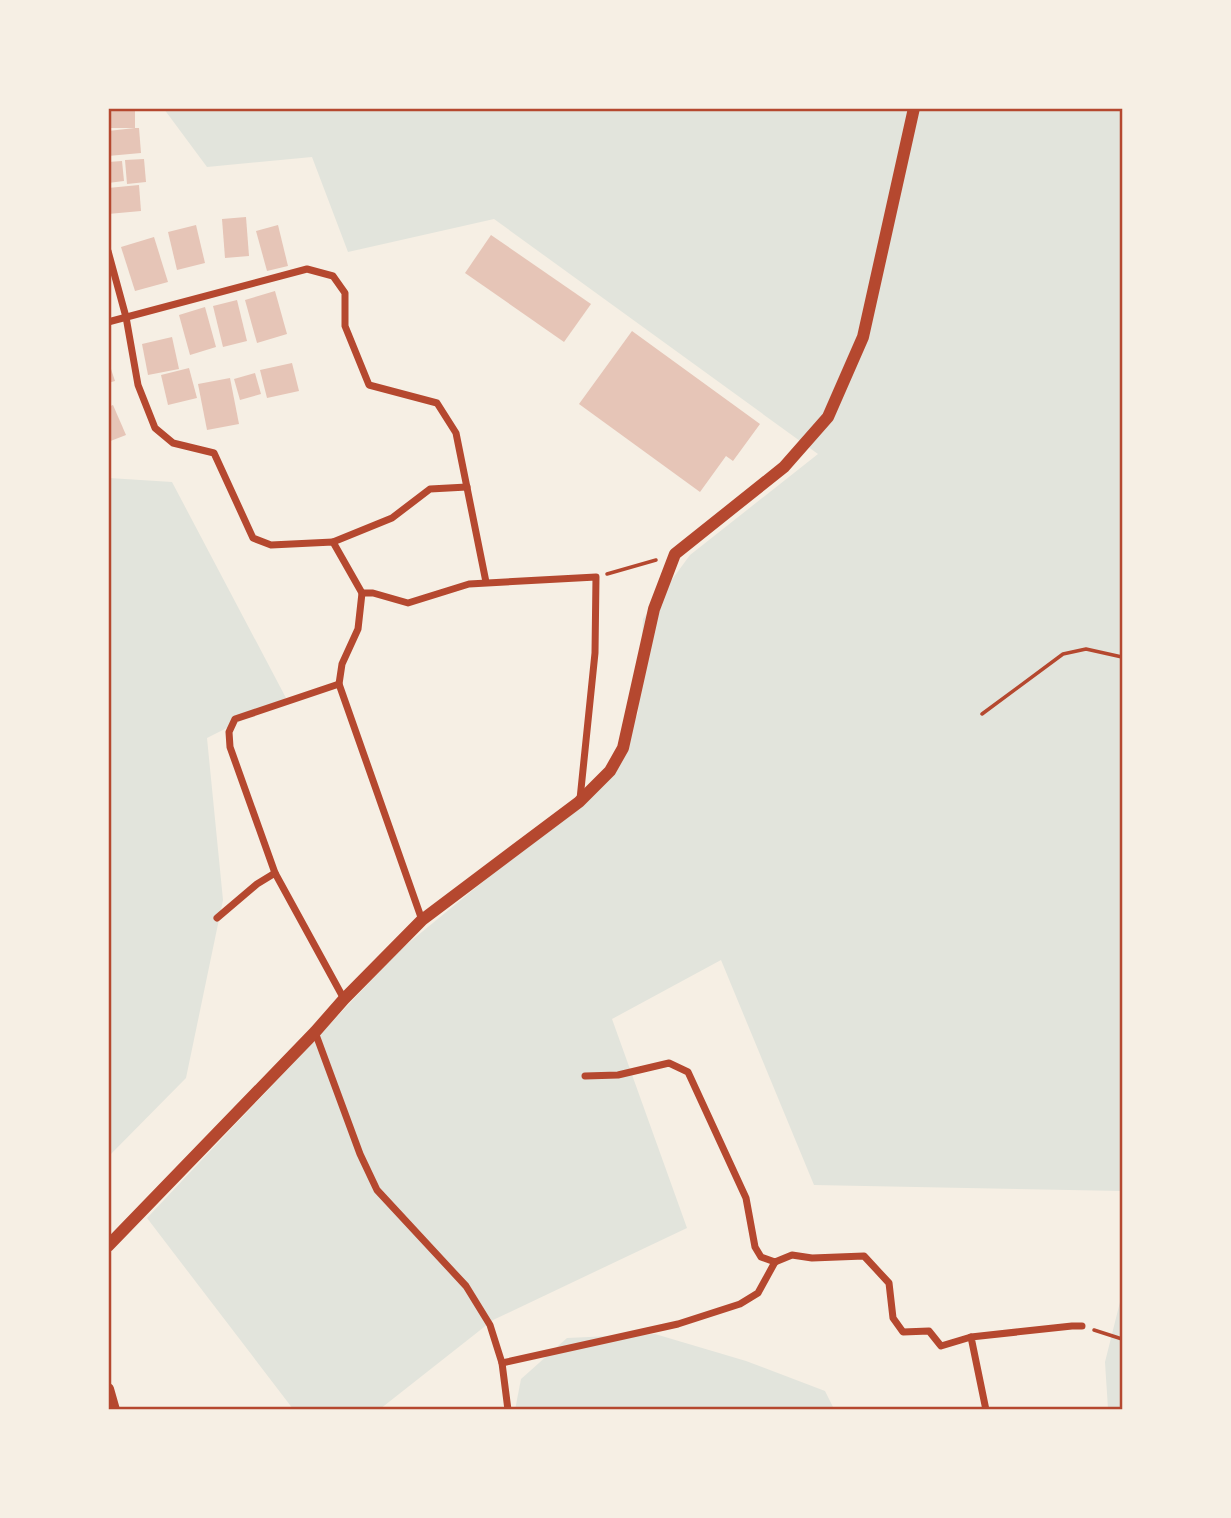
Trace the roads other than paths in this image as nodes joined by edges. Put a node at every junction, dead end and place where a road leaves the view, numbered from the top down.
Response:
1 (914, 108) edge
2 (108, 251) edge
3 (125, 317) junction
4 (108, 322) edge
5 (467, 487) junction
6 (333, 541) junction
7 (486, 582) junction
8 (362, 593) junction
9 (339, 684) junction
10 (579, 802) junction
11 (275, 873) junction
12 (217, 918) dead end
13 (422, 920) junction
14 (344, 999) junction
15 (315, 1032) junction
16 (585, 1076) dead end
17 (108, 1247) edge
18 (775, 1262) junction
19 (1082, 1326) road end
20 (971, 1337) junction
21 (502, 1363) junction
22 (108, 1389) edge
23 (114, 1409) edge
24 (508, 1409) edge
25 (986, 1409) edge

1 - 10 main road
2 - 3 street
3 - 4 street
3 - 5 street
3 - 6 street
5 - 6 street
5 - 7 street
6 - 8 street
7 - 8 street
7 - 10 street
8 - 9 street
9 - 11 street
9 - 13 street
10 - 13 main road
11 - 12 street
11 - 14 street
13 - 14 main road
14 - 15 main road
15 - 17 main road
15 - 21 street
16 - 18 street
18 - 20 street
18 - 21 street
19 - 20 street
20 - 25 street
21 - 24 street
22 - 23 main road

